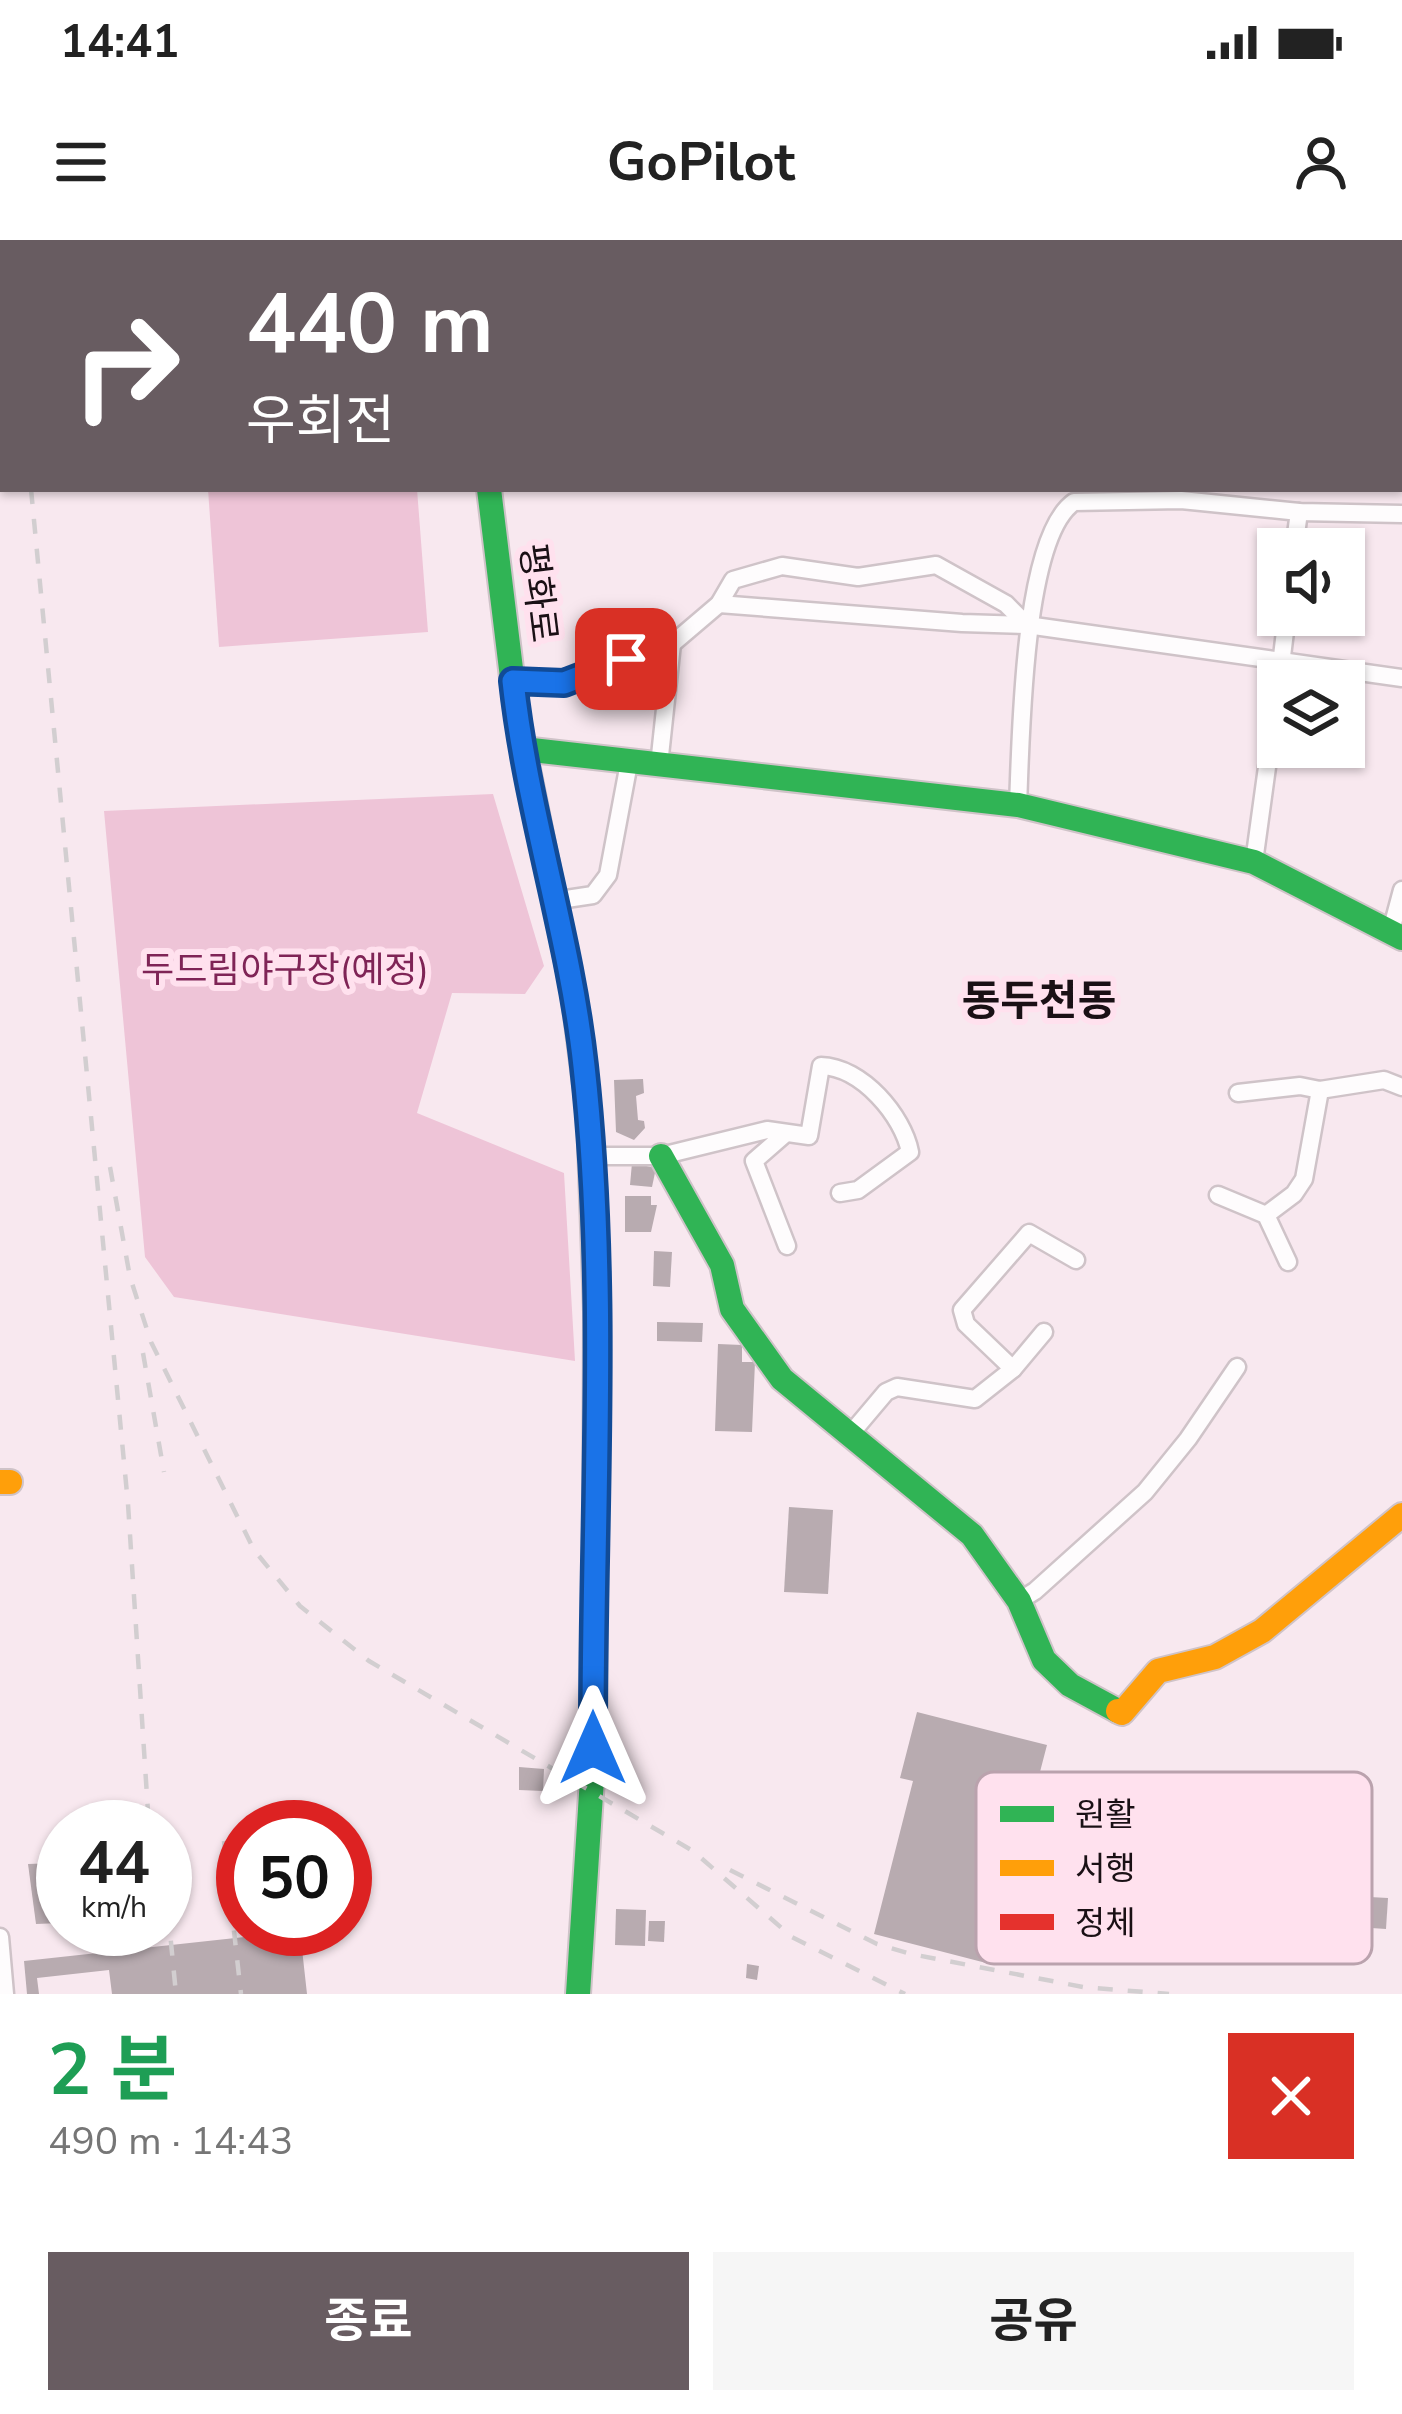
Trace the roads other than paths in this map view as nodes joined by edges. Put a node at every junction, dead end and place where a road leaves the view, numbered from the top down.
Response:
1 (488, 492) edge
2 (1181, 494) edge
3 (1299, 512) junction
4 (1402, 514) edge
5 (1297, 528) edge
6 (719, 604) junction
7 (1027, 625) junction
8 (1285, 636) edge
9 (672, 644) junction
10 (1282, 659) junction
11 (1402, 678) edge
12 (513, 681) junction
13 (523, 749) junction
14 (628, 763) junction
15 (659, 765) junction
16 (1267, 768) edge
17 (1018, 805) junction
18 (1254, 862) junction
19 (1402, 890) edge
20 (553, 901) junction
21 (1396, 934) edge
22 (1402, 1087) edge
23 (1320, 1090) junction
24 (1238, 1093) dead end
25 (785, 1134) junction
26 (591, 1156) junction
27 (661, 1156) junction
28 (840, 1193) dead end
29 (1218, 1196) dead end
30 (1266, 1215) junction
31 (787, 1246) dead end
32 (1076, 1260) dead end
33 (1288, 1262) dead end
34 (1043, 1332) dead end
35 (1237, 1367) dead end
36 (1013, 1369) junction
37 (848, 1437) junction
38 (1402, 1515) edge
39 (1019, 1601) junction
40 (0, 1937) edge
41 (5, 1994) edge
42 (578, 1994) edge

1 - 12 street, 평화로
2 - 3 street
2 - 7 street
3 - 4 street
3 - 5 street
6 - 7 street
6 - 7 street
6 - 9 street
7 - 10 street
7 - 17 street
8 - 10 street
9 - 12 street
9 - 15 street
10 - 11 street
12 - 13 street, 평화로
13 - 14 street
13 - 20 street, 평화로
14 - 15 street
14 - 20 street
15 - 17 street
16 - 18 street
17 - 18 street
18 - 21 street
19 - 21 street
20 - 26 street, 평화로
22 - 23 street
23 - 24 street
23 - 30 street
25 - 27 street
25 - 28 street
25 - 31 street
26 - 27 street
26 - 42 street, 평화로
27 - 37 street
29 - 30 street
30 - 33 street
32 - 36 street
34 - 36 street
35 - 39 street
36 - 37 street
37 - 39 street
38 - 39 street
40 - 41 street

